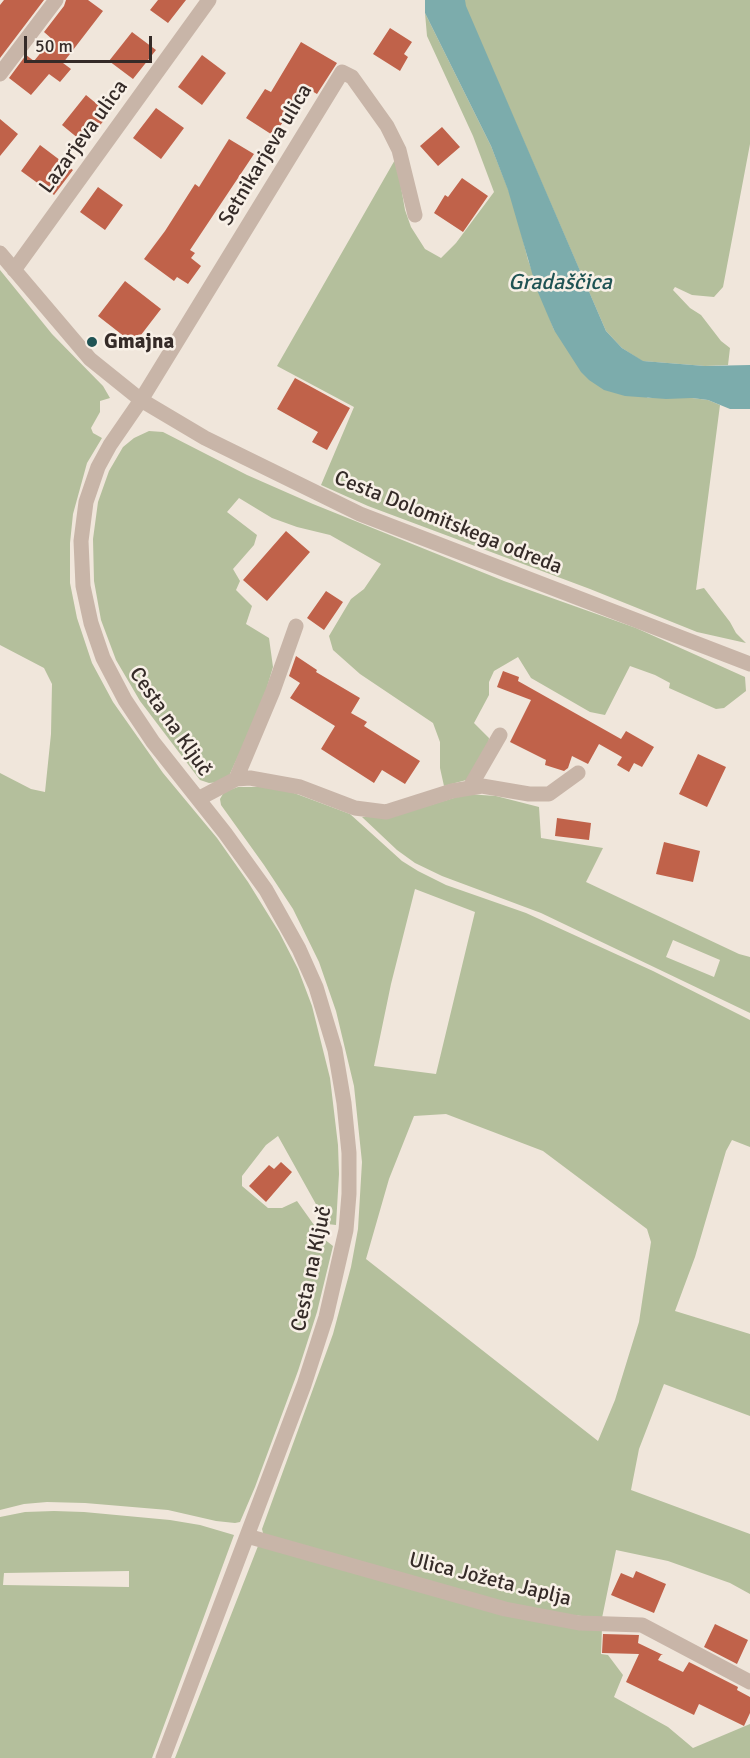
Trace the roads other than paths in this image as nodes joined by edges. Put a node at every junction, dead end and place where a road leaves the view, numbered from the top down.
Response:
1 (56, 0) edge
2 (209, 0) edge
3 (0, 74) edge
4 (414, 215) dead end
5 (0, 253) edge
6 (14, 270) junction
7 (141, 400) junction
8 (296, 626) dead end
9 (750, 664) edge
10 (500, 735) dead end
11 (578, 773) dead end
12 (236, 779) junction
13 (471, 787) junction
14 (198, 799) junction
15 (247, 1536) junction
16 (750, 1682) edge
17 (163, 1758) edge

1 - 3 street
2 - 6 street, Lazarjeva ulica
4 - 7 street, Setnikarjeva ulica
5 - 6 street, Cesta Dolomitskega odreda
6 - 7 street, Cesta Dolomitskega odreda
7 - 9 street, Cesta Dolomitskega odreda
7 - 14 street, Cesta na Ključ
8 - 12 street
10 - 13 street
11 - 13 street, Cesta na Ključ
12 - 13 street, Cesta na Ključ
12 - 14 street, Cesta na Ključ
14 - 15 street, Cesta na Ključ
15 - 16 street, Ulica Jožeta Japlja
15 - 17 street, Cesta na Ključ

